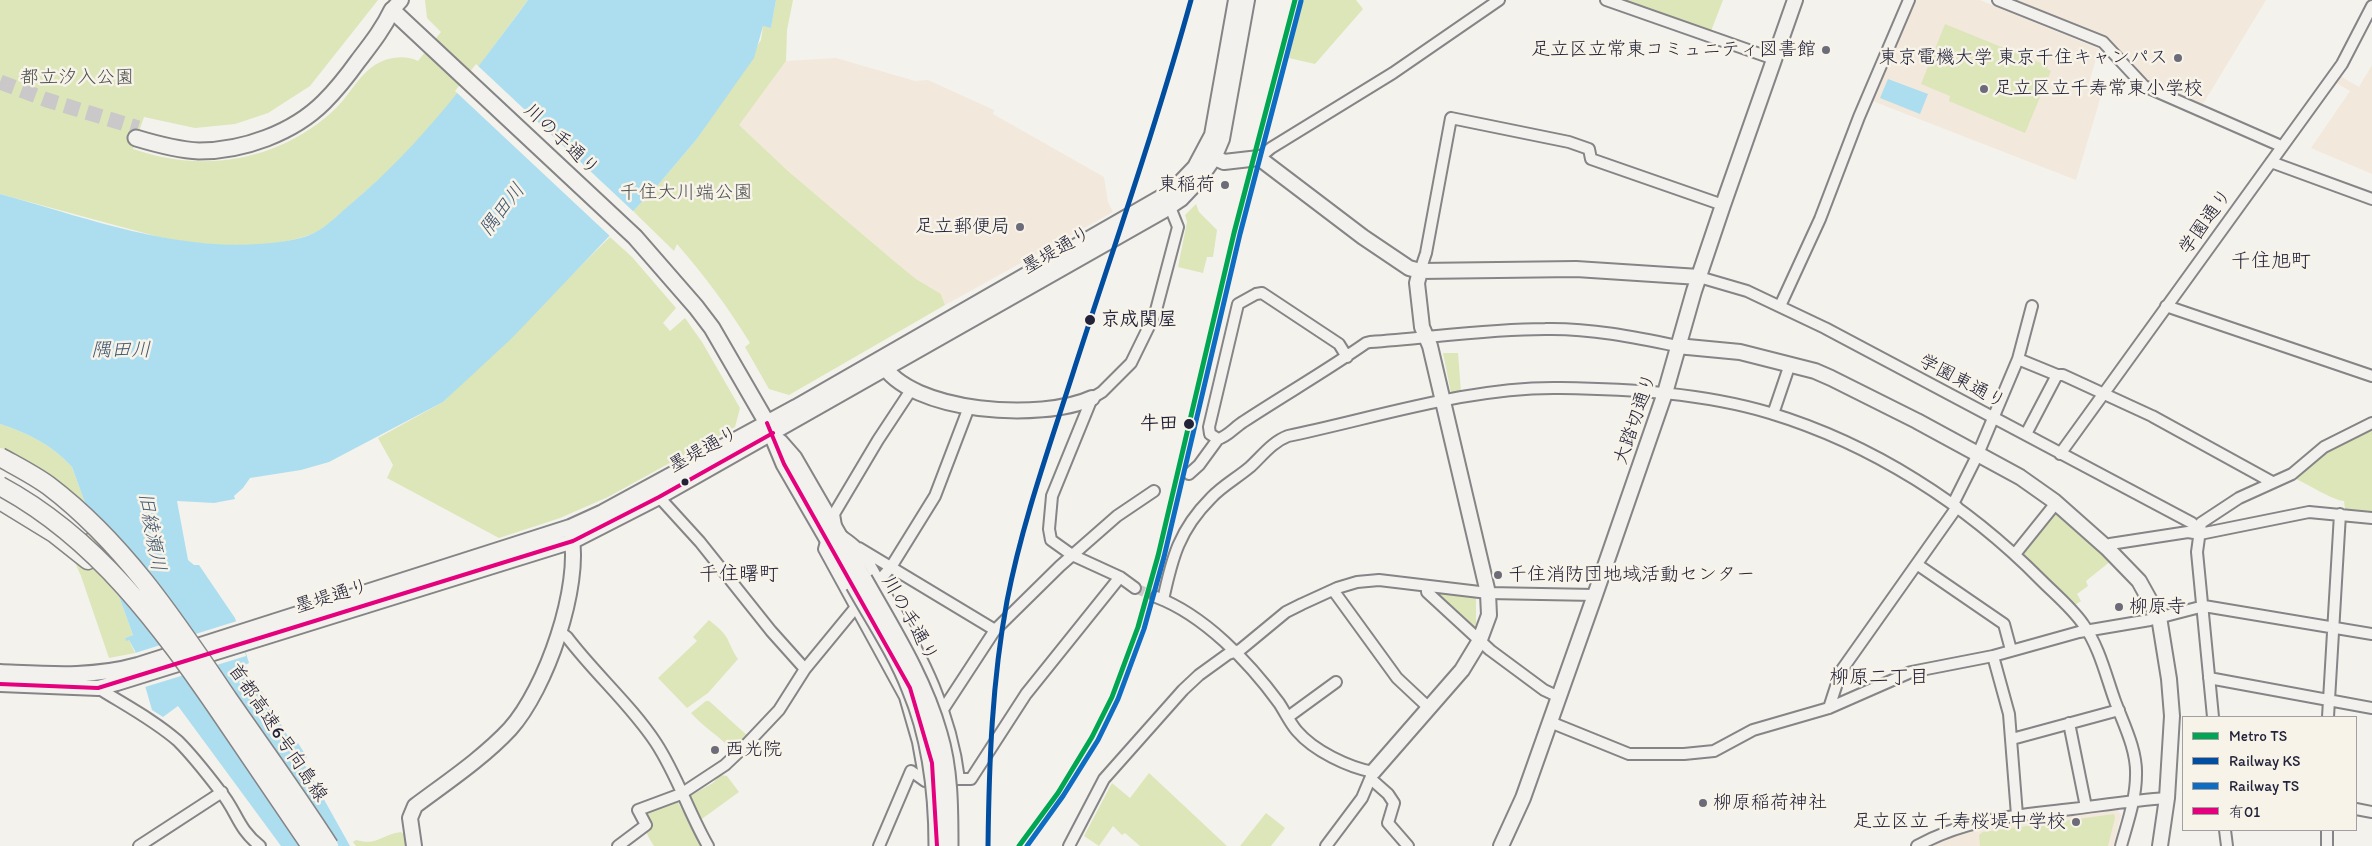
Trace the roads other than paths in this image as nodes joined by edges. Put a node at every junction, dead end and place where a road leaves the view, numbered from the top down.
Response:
1 (1236, 0) edge
2 (1247, 0) edge
3 (1498, 0) edge
4 (1606, 0) edge
5 (1796, 0) edge
6 (1909, 0) edge
7 (1998, 0) edge
8 (396, 5) edge
9 (2372, 6) edge
10 (1774, 59) junction
11 (137, 133) tunnel mouth
12 (2282, 146) junction
13 (1209, 155) junction
14 (1259, 158) junction
15 (2271, 162) junction
16 (2372, 199) edge
17 (1723, 205) junction
18 (1170, 207) junction
19 (1420, 271) junction
20 (1699, 277) junction
21 (1780, 306) junction
22 (2032, 306) dead end
23 (2166, 306) junction
24 (1426, 337) junction
25 (1678, 346) junction
26 (1347, 357) junction
27 (2018, 358) junction
28 (883, 364) junction
29 (1790, 364) junction
30 (2057, 375) junction
31 (2372, 376) edge
32 (911, 390) junction
33 (1665, 393) junction
34 (2103, 394) junction
35 (1092, 398) junction
36 (1443, 402) junction
37 (969, 407) junction
38 (1773, 414) junction
39 (1993, 419) junction
40 (2372, 423) edge
41 (770, 428) junction
42 (2026, 434) junction
43 (1218, 439) junction
44 (1978, 454) junction
45 (2060, 454) junction
46 (0, 457) edge
47 (0, 472) edge
48 (1189, 474) dead end
49 (2272, 482) junction
50 (0, 486) edge
51 (1154, 491) dead end
52 (659, 497) junction
53 (0, 500) edge
54 (2056, 503) junction
55 (1955, 505) junction
56 (2340, 514) junction
57 (2372, 518) edge
58 (572, 534) junction
59 (2200, 534) junction
60 (832, 535) junction
61 (856, 546) junction
62 (2107, 548) junction
63 (2015, 554) junction
64 (1072, 555) junction
65 (1918, 565) junction
66 (891, 567) junction
67 (1120, 577) junction
68 (866, 582) junction
69 (1427, 587) junction
70 (1135, 588) tunnel mouth
71 (1333, 590) junction
72 (152, 592) junction
73 (1488, 593) junction
74 (1595, 595) junction
75 (2204, 606) junction
76 (856, 607) junction
77 (2159, 617) junction
78 (2334, 627) junction
79 (995, 630) junction
80 (559, 631) junction
81 (2087, 631) junction
82 (2372, 634) edge
83 (1479, 642) junction
84 (176, 650) junction
85 (2010, 650) junction
86 (1235, 651) junction
87 (1993, 656) junction
88 (805, 669) junction
89 (139, 670) junction
90 (0, 672) edge
91 (2209, 678) junction
92 (1336, 682) dead end
93 (0, 684) edge
94 (98, 688) junction
95 (1558, 697) junction
96 (2328, 700) junction
97 (944, 708) junction
98 (1430, 708) junction
99 (1829, 708) junction
100 (2372, 708) edge
101 (2119, 710) junction
102 (2214, 716) edge
103 (2328, 716) edge
104 (1288, 717) junction
105 (1550, 722) junction
106 (2069, 723) junction
107 (2012, 739) junction
108 (1372, 776) junction
109 (959, 779) junction
110 (924, 781) junction
111 (222, 792) junction
112 (681, 794) junction
113 (2167, 798) junction
114 (2132, 801) junction
115 (2086, 807) junction
116 (2357, 809) edge
117 (2372, 812) edge
118 (2017, 816) junction
119 (2225, 831) edge
120 (2327, 831) edge
121 (623, 845) edge
122 (139, 846) edge
123 (260, 846) edge
124 (311, 846) edge
125 (329, 846) edge
126 (414, 846) edge
127 (708, 846) edge
128 (879, 846) edge
129 (937, 846) edge
130 (950, 846) edge
131 (1069, 846) edge
132 (1326, 846) edge
133 (1408, 846) edge
134 (1501, 846) edge
135 (1917, 846) edge
136 (2121, 846) edge
137 (2160, 846) edge
138 (2227, 846) edge
139 (2327, 846) edge

1 - 13 street, 墨堤通り
2 - 13 street, 墨堤通り
3 - 14 street
4 - 10 street
5 - 10 street, 大踏切通り
6 - 21 street
7 - 12 street
8 - 11 main road, 川の手通り
8 - 41 main road, 川の手通り
9 - 12 street, 学園通り
10 - 17 street, 大踏切通り
12 - 15 street, 学園通り
13 - 14 street
13 - 18 street, 墨堤通り
13 - 28 street, 墨堤通り
14 - 19 street
15 - 16 street
15 - 23 street, 学園通り
17 - 19 street
17 - 20 street, 大踏切通り
18 - 28 street, 墨堤通り
18 - 35 street
19 - 20 street
19 - 24 street
20 - 21 street, 学園東通り
20 - 25 street, 大踏切通り
21 - 39 street, 学園東通り
22 - 27 street
23 - 31 street
23 - 34 street, 学園通り
24 - 25 street
24 - 26 street
24 - 36 street
25 - 29 street
25 - 33 street, 大踏切通り
26 - 43 street
26 - 43 street
27 - 30 street
27 - 39 street
28 - 32 street
28 - 41 street, 墨堤通り
29 - 38 street
29 - 44 street
30 - 34 street
30 - 42 street
32 - 37 street
32 - 60 street
33 - 36 street
33 - 38 street
33 - 74 street, 大踏切通り
34 - 45 street, 学園通り
34 - 49 street
35 - 37 street
35 - 64 street
36 - 73 street
36 - 86 street
37 - 66 street
38 - 55 street
39 - 42 street, 学園東通り
39 - 44 street
40 - 49 street
41 - 52 street, 墨堤通り
41 - 58 street, 墨堤通り
41 - 60 main road, 川の手通り
42 - 45 street, 学園東通り
43 - 48 street
44 - 54 street
44 - 55 street
45 - 59 street, 学園東通り
46 - 72 highway, 首都高速6号向島線, bridge
47 - 72 highway, bridge
49 - 59 street
50 - 84 highway, 首都高速6号向島線, bridge
51 - 64 street
52 - 58 street, 墨堤通り
52 - 88 street
53 - 84 highway, bridge
54 - 62 street
54 - 63 street
55 - 63 street
55 - 65 street
56 - 57 street
56 - 59 street
56 - 78 street
58 - 80 street
58 - 89 street, 墨堤通り, bridge
59 - 62 street
59 - 75 street
60 - 61 street
60 - 68 main road, 川の手通り
60 - 76 street
61 - 66 street
61 - 68 street
62 - 77 street
63 - 81 street
64 - 67 street
64 - 79 street
65 - 85 street
65 - 99 street
66 - 68 street
66 - 79 street
67 - 70 street
67 - 109 street
68 - 97 street
68 - 129 main road, 川の手通り, bridge
68 - 130 main road, 川の手通り, bridge
69 - 71 street
69 - 73 street
69 - 83 street
71 - 86 street
71 - 98 street
72 - 125 highway, 首都高速6号向島線, bridge
73 - 74 street
73 - 83 street
74 - 95 street, 大踏切通り
75 - 77 street
75 - 78 street
75 - 91 street
76 - 88 street
76 - 110 street
77 - 81 street
77 - 113 street
78 - 82 street
78 - 96 street
79 - 97 street
80 - 112 street
80 - 126 street
81 - 85 street
81 - 101 street
83 - 95 street
83 - 98 street
84 - 124 highway, 首都高速6号向島線, bridge
85 - 87 street
86 - 104 street
86 - 131 street
87 - 99 street
87 - 107 street
88 - 112 street
89 - 90 street, 墨堤通り
89 - 94 street, 墨堤通り
91 - 96 street
91 - 102 street
92 - 104 street
93 - 94 street, 墨堤通り
94 - 111 street
95 - 105 street, 大踏切通り
96 - 100 street
96 - 103 street
97 - 109 street
98 - 108 street
99 - 105 street
101 - 106 street
101 - 114 street
104 - 108 street
105 - 134 street, 大踏切通り
106 - 107 street
106 - 115 street
107 - 118 street
108 - 132 street
108 - 133 street
109 - 110 street
110 - 128 street
111 - 122 street
111 - 123 street
112 - 121 street
112 - 127 street
113 - 114 street
113 - 137 street
114 - 115 street
114 - 136 street
115 - 118 street
116 - 117 street
118 - 135 street
119 - 138 street
120 - 139 street

